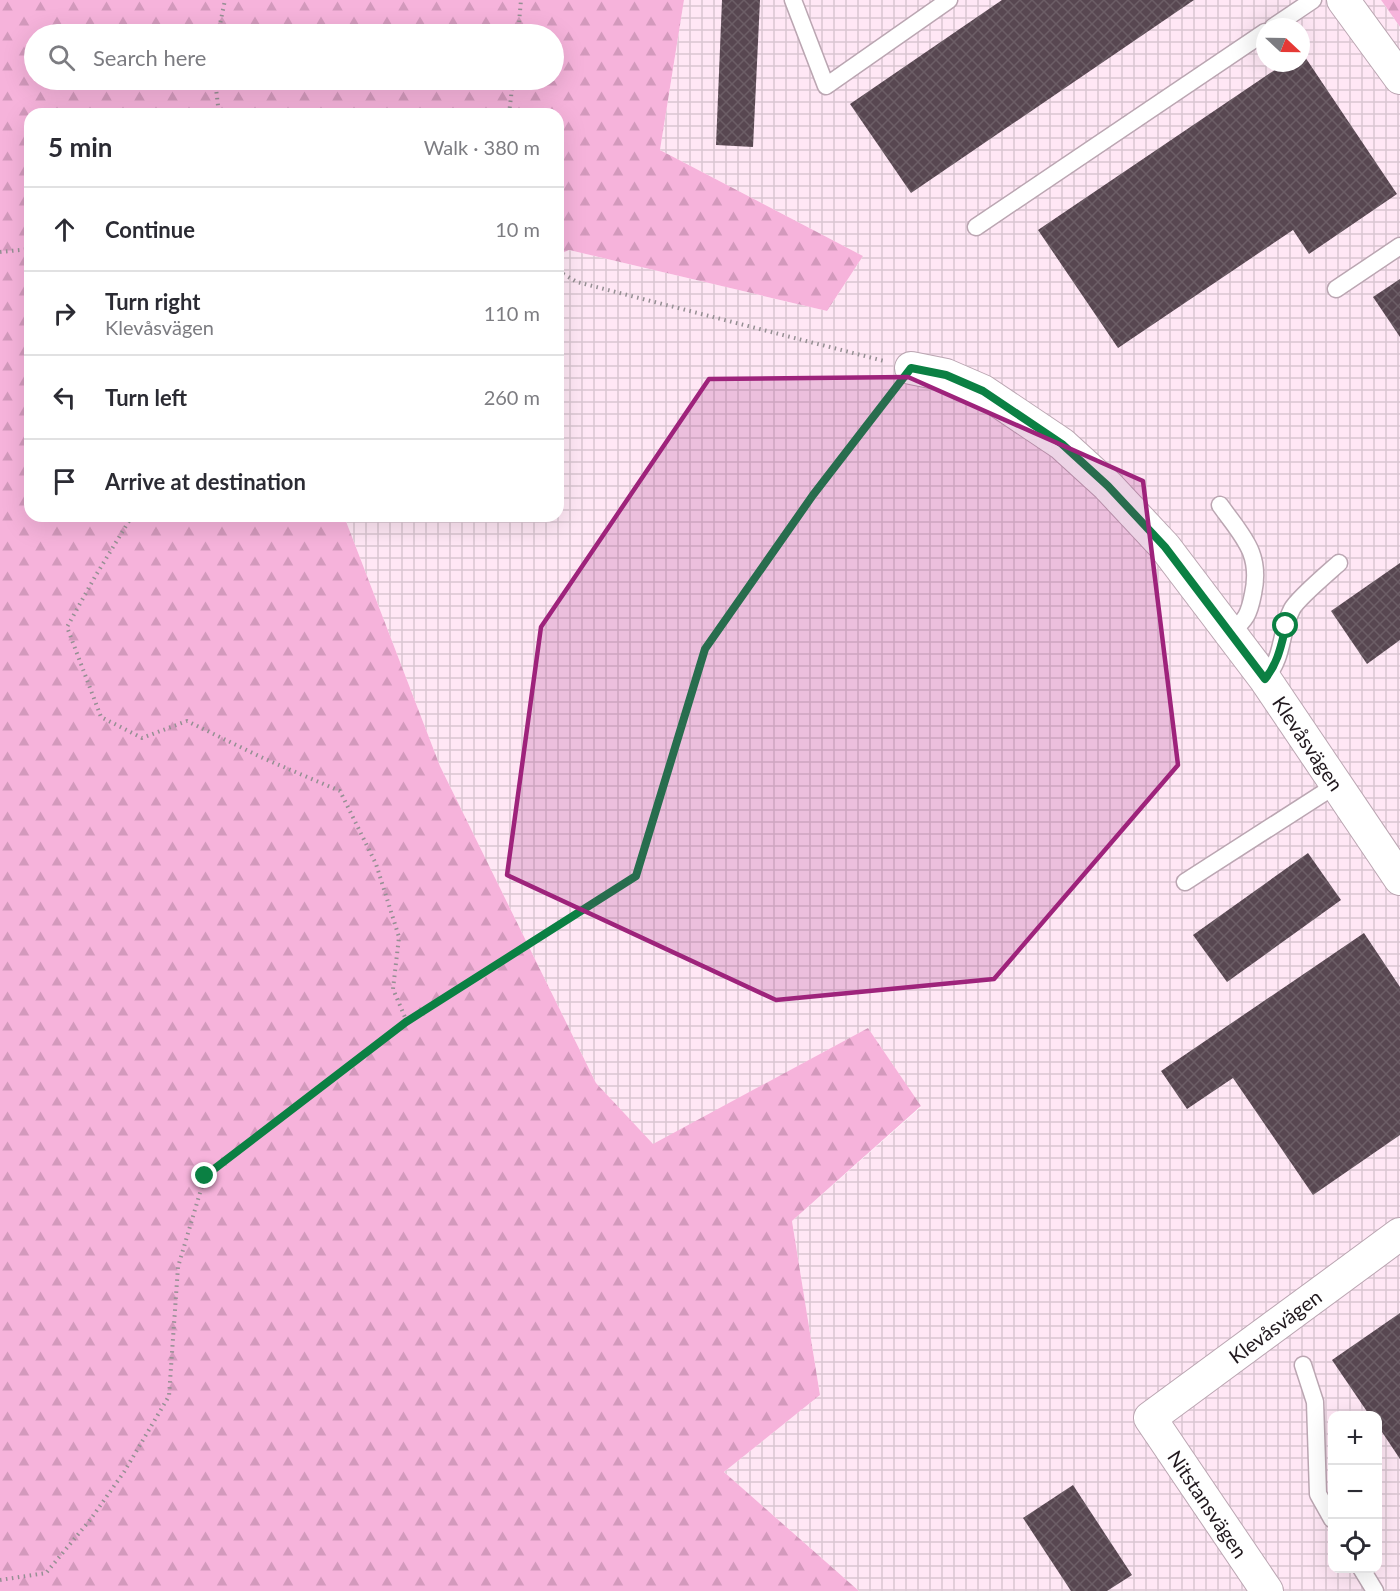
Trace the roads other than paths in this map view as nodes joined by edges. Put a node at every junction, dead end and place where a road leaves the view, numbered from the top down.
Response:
1 (793, 0) edge
2 (949, 0) edge
3 (1313, 0) edge
4 (1342, 0) edge
5 (1286, 18) edge
6 (1256, 38) edge
7 (1400, 78) edge
8 (976, 226) dead end
9 (1400, 246) edge
10 (1336, 289) dead end
11 (911, 368) road end
12 (1220, 505) dead end
13 (1339, 563) dead end
14 (1230, 634) junction
15 (1265, 679) junction
16 (1336, 785) junction
17 (1400, 879) edge
18 (1185, 882) dead end
19 (1400, 1234) edge
20 (1303, 1365) dead end
21 (1150, 1418) joint
22 (1328, 1512) edge
23 (1364, 1573) edge
24 (1267, 1591) edge
25 (1375, 1591) edge

1 - 2 lane
3 - 5 lane
4 - 7 street
6 - 8 lane
9 - 10 lane
11 - 14 street, Klevåsvägen
12 - 14 lane
13 - 15 lane
14 - 15 street, Klevåsvägen
15 - 16 street, Klevåsvägen
16 - 17 street, Klevåsvägen
16 - 18 lane
19 - 21 street, Klevåsvägen
20 - 22 lane
21 - 24 street, Nitstansvägen
23 - 25 lane

